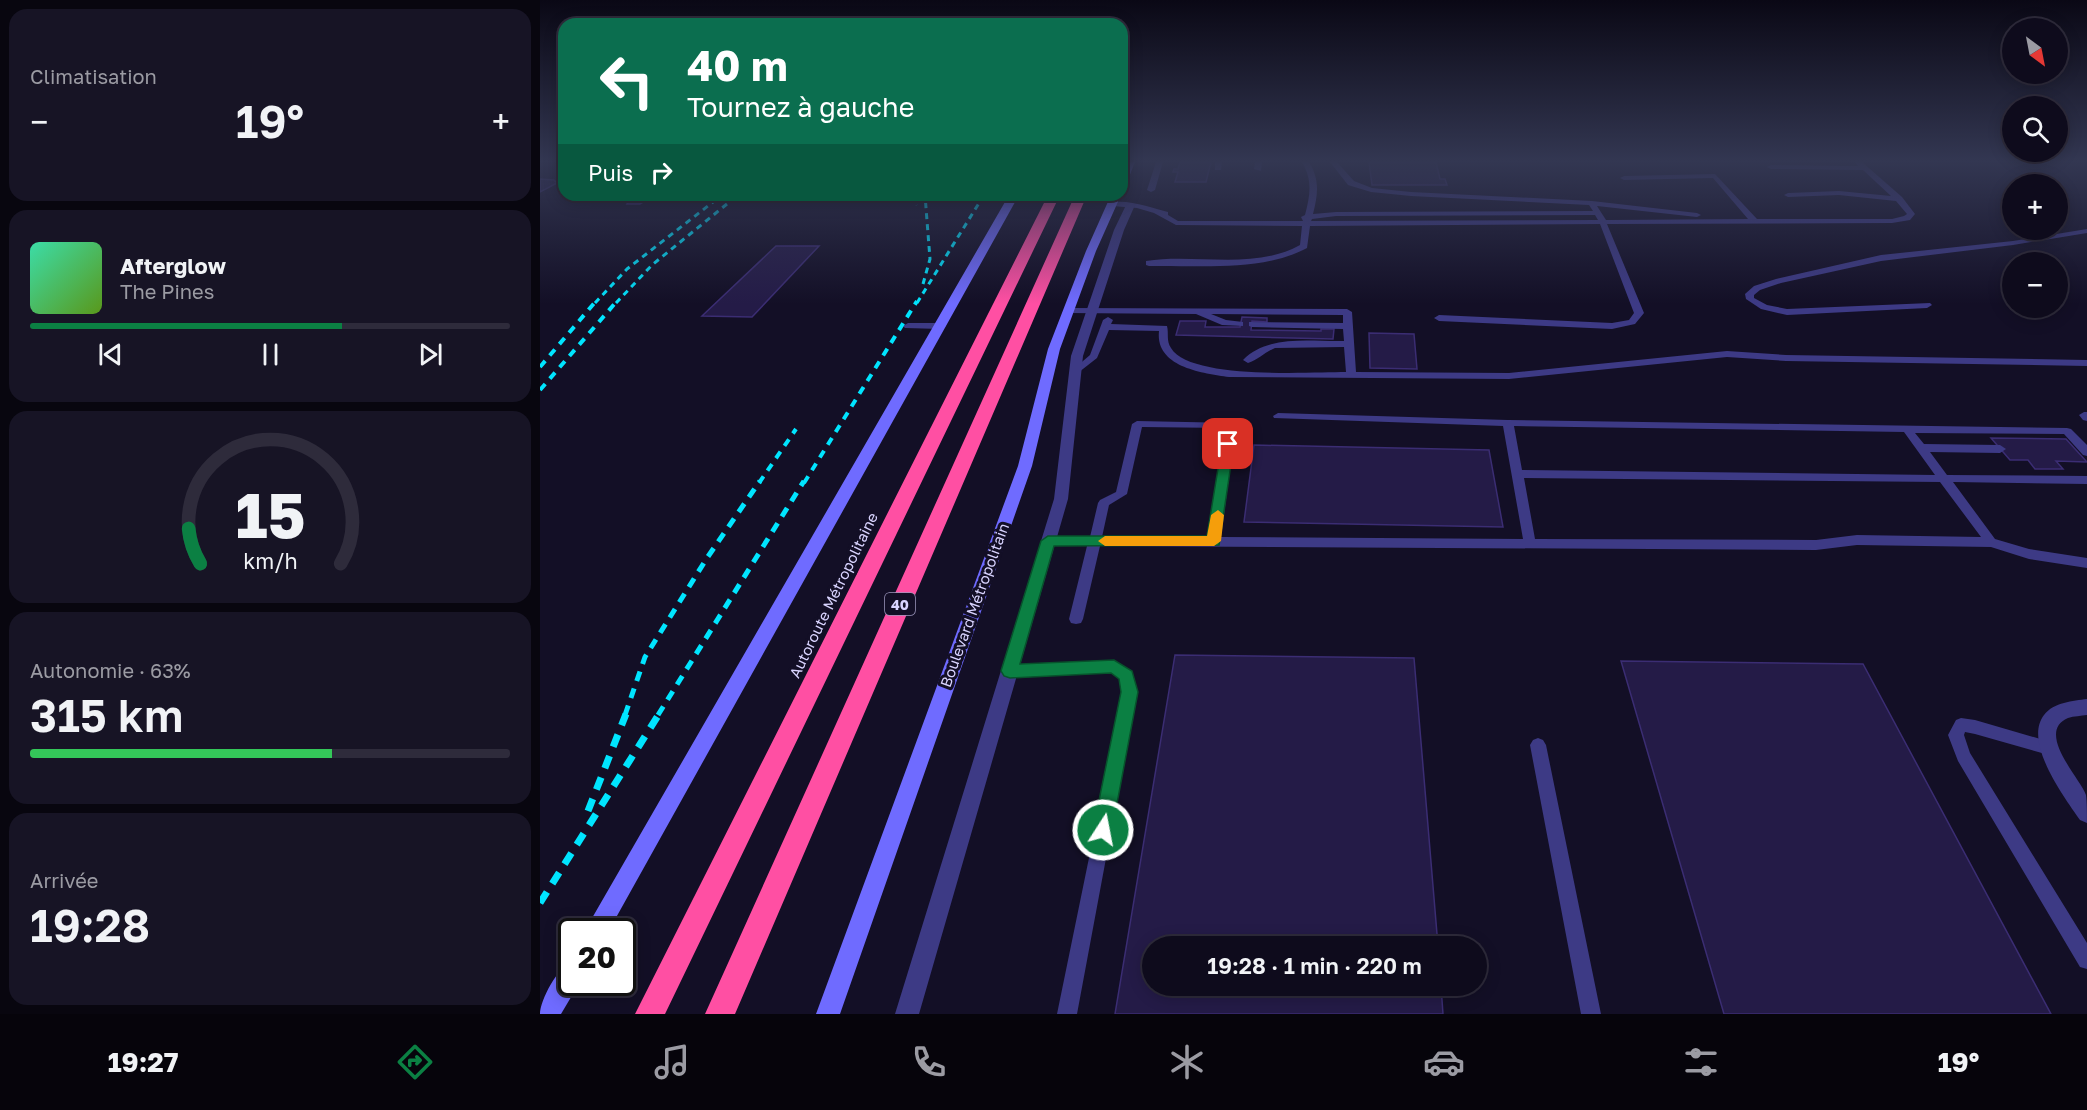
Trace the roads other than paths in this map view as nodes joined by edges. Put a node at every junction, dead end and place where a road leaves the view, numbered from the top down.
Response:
1 (1006, 209) edge
2 (1047, 209) edge
3 (1075, 209) edge
4 (1110, 209) edge
5 (1128, 209) edge
6 (1147, 209) edge
7 (1310, 209) edge
8 (1596, 209) edge
9 (1646, 209) edge
10 (1744, 209) edge
11 (1907, 209) edge
12 (1598, 213) junction
13 (1307, 220) junction
14 (1604, 222) junction
15 (1755, 222) junction
16 (2087, 231) edge
17 (1149, 262) dead end
18 (1927, 305) dead end
19 (1069, 311) junction
20 (1092, 311) junction
21 (1111, 311) junction
22 (1153, 311) junction
23 (1197, 311) junction
24 (1439, 318) dead end
25 (1240, 324) dead end
26 (1252, 324) dead end
27 (908, 326) dead end
28 (941, 326) junction
29 (1348, 326) junction
30 (1105, 327) junction
31 (1148, 328) junction
32 (1349, 344) junction
33 (1248, 360) dead end
34 (2087, 363) edge
35 (1074, 373) junction
36 (1351, 375) junction
37 (1278, 416) dead end
38 (1508, 423) junction
39 (1907, 429) junction
40 (1921, 448) junction
41 (2000, 449) dead end
42 (2087, 452) edge
43 (1517, 474) junction
44 (1944, 479) junction
45 (2087, 480) edge
46 (1048, 541) junction
47 (1094, 541) junction
48 (1214, 541) junction
49 (1991, 542) junction
50 (1530, 543) junction
51 (2087, 563) edge
52 (1076, 619) dead end
53 (1010, 671) junction
54 (2087, 707) edge
55 (1538, 745) dead end
56 (2049, 748) junction
57 (2087, 813) edge
58 (603, 918) edge
59 (2087, 960) edge
60 (559, 996) edge
61 (548, 1014) edge
62 (650, 1014) edge
63 (720, 1014) edge
64 (828, 1014) edge
65 (907, 1014) edge
66 (1067, 1014) edge
67 (1591, 1014) edge

1 - 28 main road
2 - 62 highway, Autoroute Métropolitaine
3 - 63 highway, 40
4 - 19 main road, Boulevard Métropolitain
5 - 20 street
6 - 13 lane
7 - 13 lane
8 - 12 lane
9 - 15 lane
10 - 15 lane
11 - 15 lane
12 - 13 lane
12 - 14 lane
13 - 14 lane
13 - 17 lane
14 - 15 lane
14 - 24 lane
16 - 18 lane
19 - 20 lane
19 - 64 main road, Boulevard Métropolitain
20 - 21 lane
20 - 35 street
21 - 22 lane
21 - 30 lane
22 - 23 lane
22 - 31 lane
23 - 25 lane
23 - 29 lane
26 - 29 lane
27 - 28 lane
28 - 58 main road
29 - 32 lane
30 - 31 lane
30 - 35 lane
31 - 36 lane
32 - 33 lane
32 - 36 lane
34 - 36 lane
35 - 46 street
37 - 38 lane
38 - 39 lane
38 - 43 lane
39 - 40 lane
39 - 42 lane
40 - 41 lane
40 - 44 lane
43 - 44 lane
43 - 50 lane
44 - 45 lane
44 - 49 lane
46 - 47 lane
46 - 53 street
47 - 48 lane
47 - 48 lane
47 - 52 lane
48 - 50 lane
49 - 50 lane
49 - 51 lane
53 - 65 street
53 - 66 lane
54 - 56 street
55 - 67 lane
56 - 57 street
56 - 59 lane
60 - 61 main road

